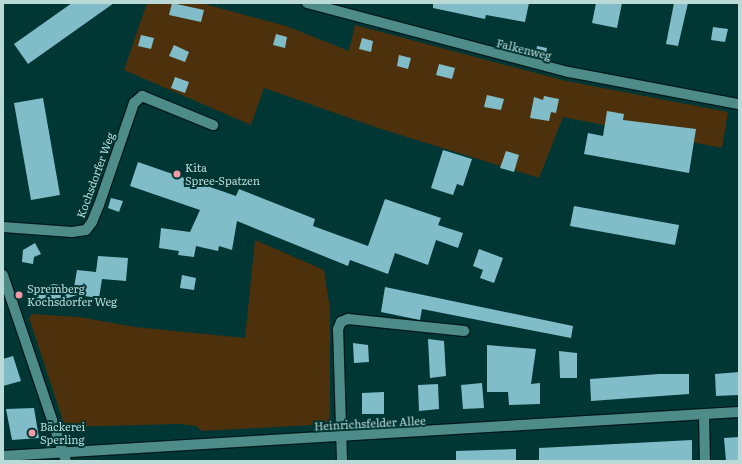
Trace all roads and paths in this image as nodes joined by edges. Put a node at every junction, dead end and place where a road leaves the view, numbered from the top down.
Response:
1 (307, 3) edge
2 (739, 104) edge
3 (214, 125) dead end
4 (3, 227) edge
5 (3, 275) edge
6 (464, 331) dead end
7 (739, 412) edge
8 (704, 415) junction
9 (341, 436) junction
10 (3, 456) edge
11 (65, 457) edge
12 (342, 461) edge
13 (706, 461) edge

1 - 2 street, Falkenweg
3 - 4 street, Kochsdorfer Weg
5 - 11 street
6 - 9 street
7 - 8 street, Heinrichsfelder Allee
8 - 9 street, Heinrichsfelder Allee
8 - 13 street
9 - 11 street, Heinrichsfelder Allee
9 - 12 street
10 - 11 street, Heinrichsfelder Allee

